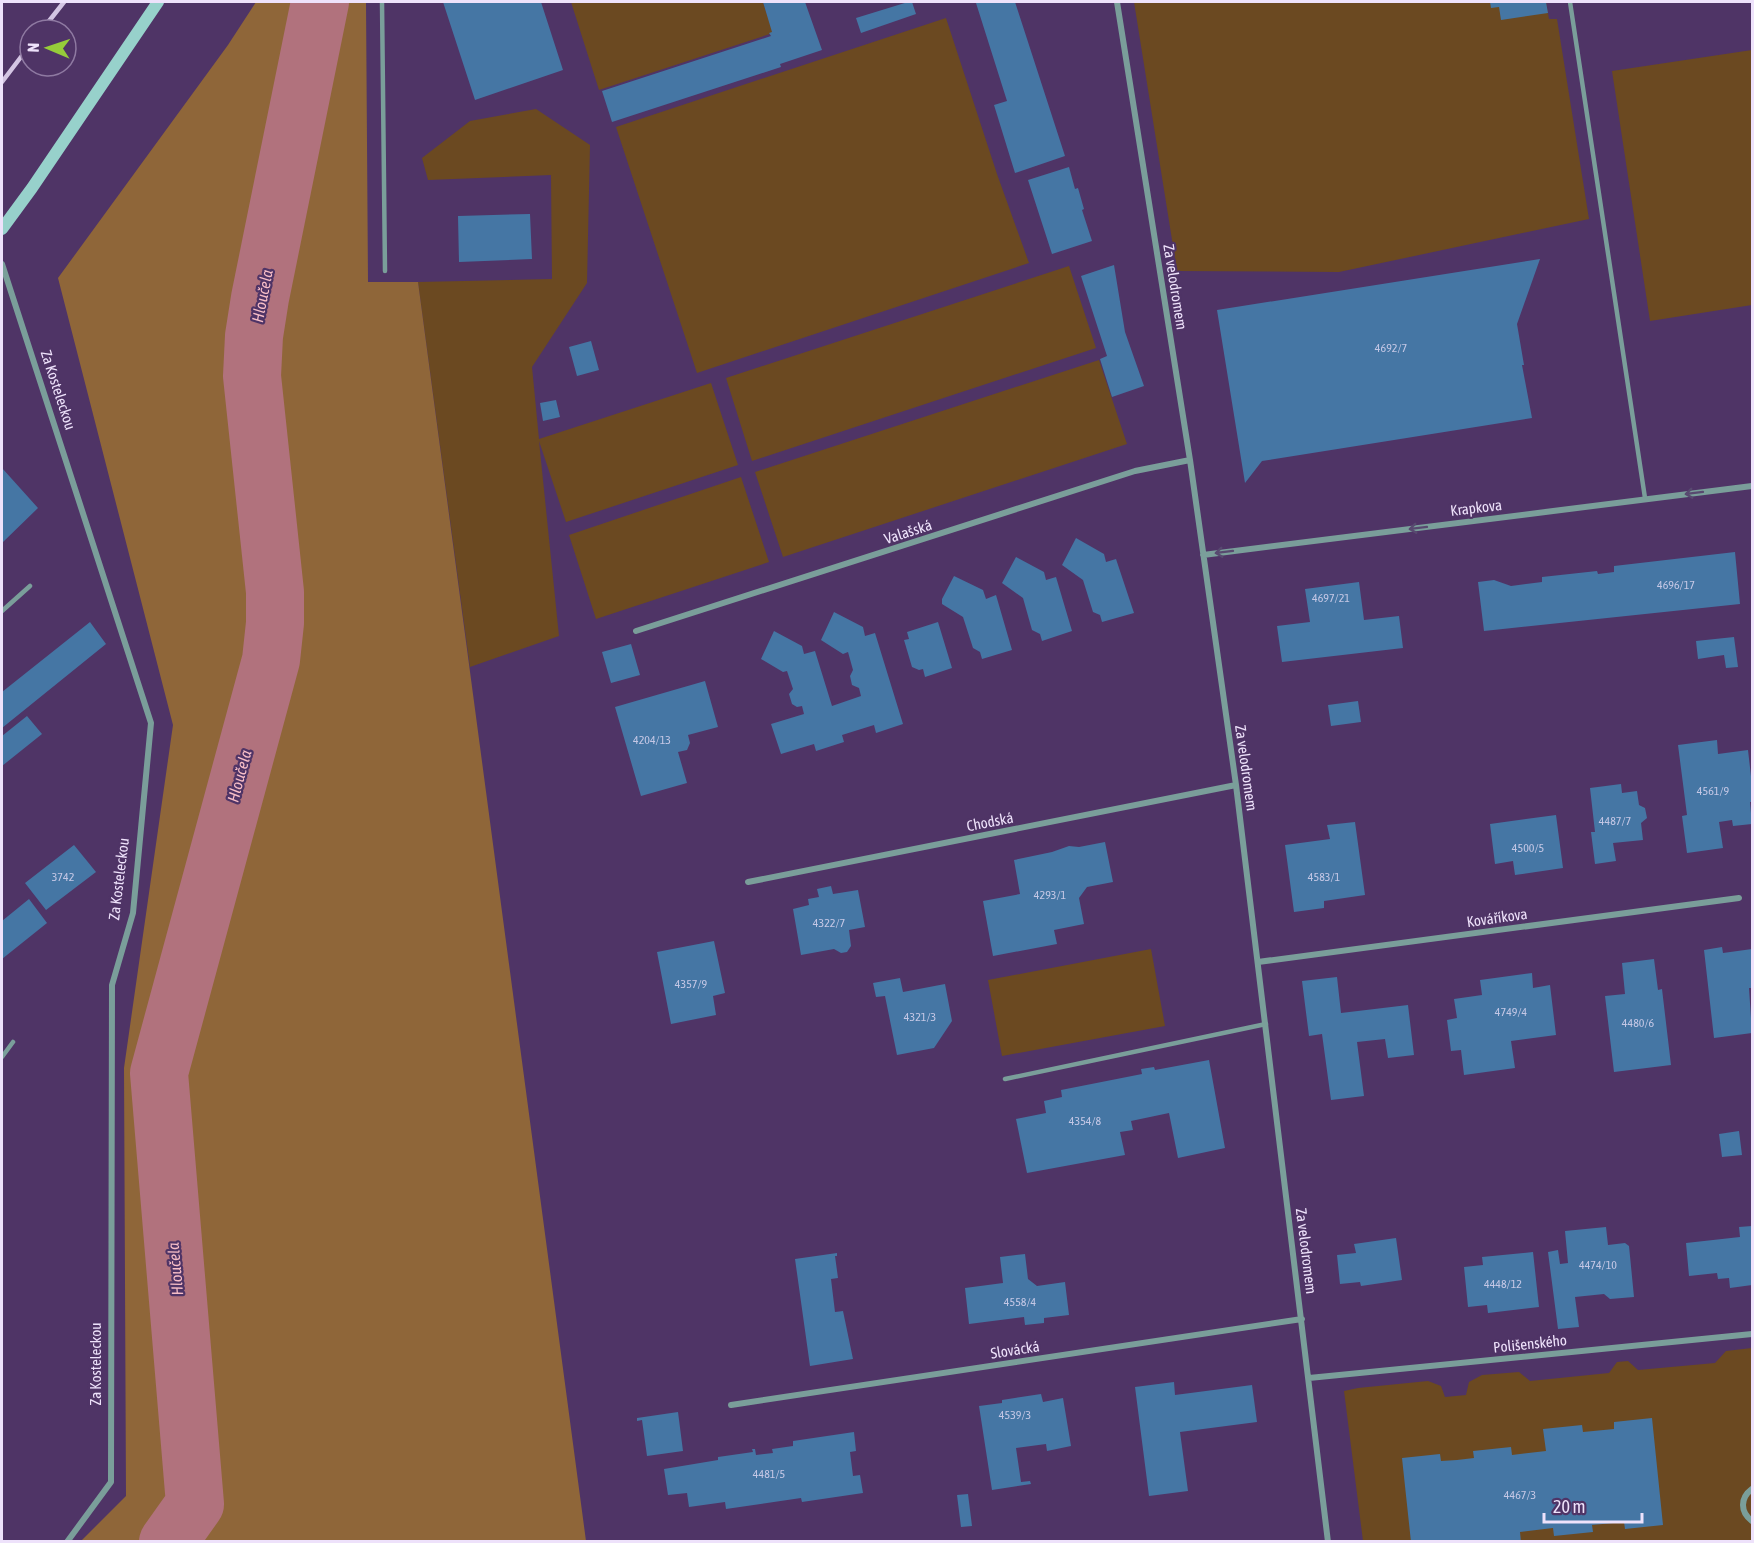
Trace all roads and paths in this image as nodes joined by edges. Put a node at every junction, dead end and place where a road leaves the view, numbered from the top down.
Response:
1 (158, 2) edge
2 (382, 2) edge
3 (1117, 2) edge
4 (1570, 2) edge
5 (2, 229) edge
6 (2, 264) edge
7 (386, 271) dead end
8 (1190, 460) junction
9 (1752, 486) edge
10 (1645, 498) junction
11 (1203, 555) junction
12 (30, 586) dead end
13 (2, 611) edge
14 (636, 631) dead end
15 (1236, 785) junction
16 (748, 882) dead end
17 (1739, 898) dead end
18 (1258, 962) junction
19 (1266, 1024) junction
20 (13, 1042) dead end
21 (2, 1057) edge
22 (1005, 1079) dead end
23 (1302, 1318) junction
24 (1752, 1334) edge
25 (1309, 1378) junction
26 (731, 1405) dead end
27 (1752, 1489) edge
28 (1752, 1521) edge
29 (67, 1542) edge
30 (1328, 1542) edge

1 - 5 street
2 - 7 lane
3 - 8 street, Za velodromem
4 - 10 lane
6 - 29 street, Za Kosteleckou
8 - 11 street, Za velodromem
8 - 14 street, Valašská
9 -> 10 street, Krapkova
10 -> 11 street, Krapkova
11 - 15 street, Za velodromem
12 - 13 lane
15 - 16 street, Chodská
15 - 18 street, Za velodromem
17 - 18 street, Kováříkova
18 - 19 street, Za velodromem
19 - 22 lane
19 - 23 street, Za velodromem
20 - 21 lane
23 - 25 street, Za velodromem
23 - 26 street, Slovácká
24 - 25 street, Polišenského
25 - 30 street, Za velodromem
27 - 28 street

